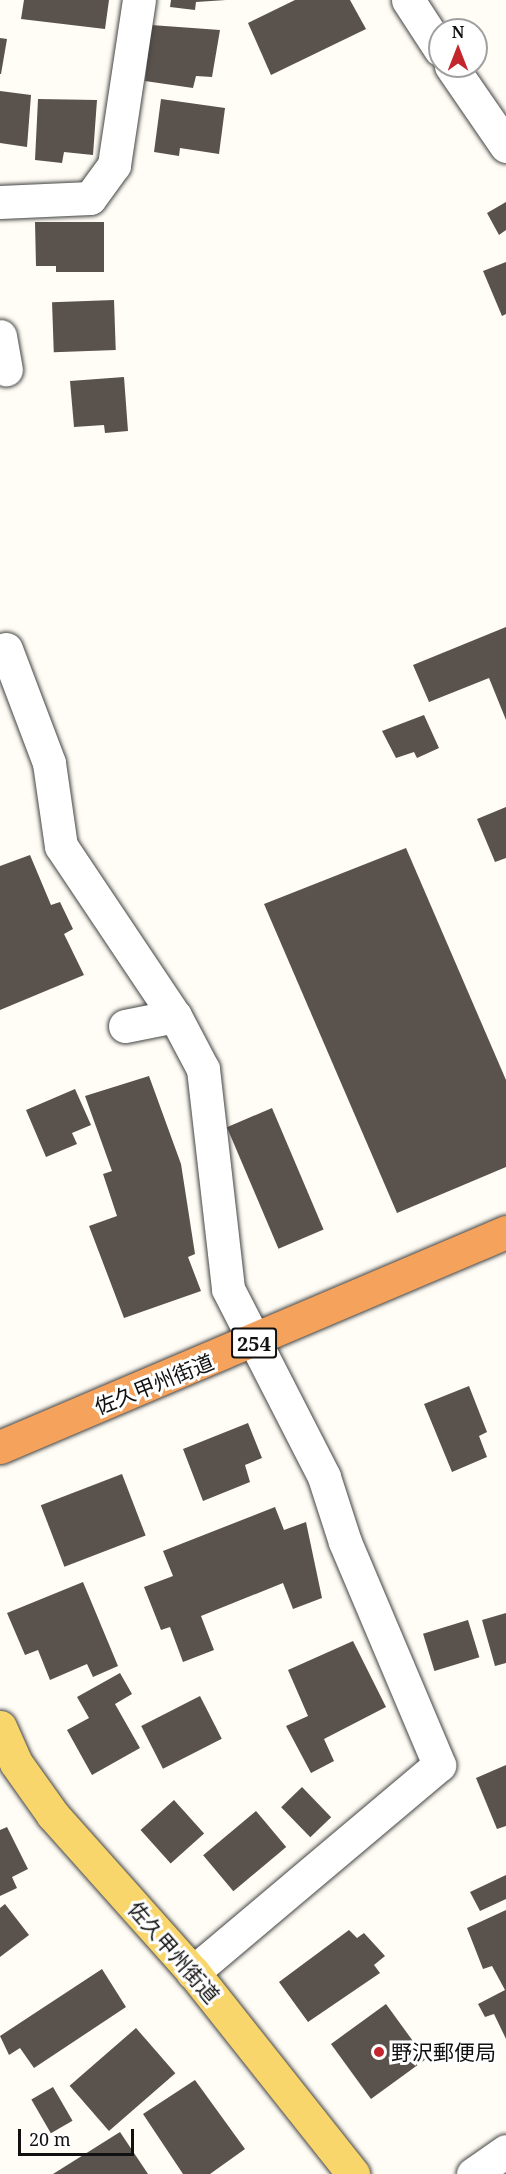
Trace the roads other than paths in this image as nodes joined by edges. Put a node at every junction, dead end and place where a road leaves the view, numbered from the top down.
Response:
1 (139, 0) edge
2 (408, 0) edge
3 (428, 31) edge
4 (460, 78) edge
5 (506, 146) edge
6 (0, 202) edge
7 (0, 336) edge
8 (6, 369) dead end
9 (6, 649) dead end
10 (175, 1016) junction
11 (125, 1026) dead end
12 (506, 1232) edge
13 (253, 1343) junction
14 (0, 1447) edge
15 (0, 1727) edge
16 (8, 1764) edge
17 (193, 1972) junction
18 (506, 2151) edge
19 (353, 2174) edge
20 (473, 2174) edge

1 - 6 street
2 - 3 street
4 - 5 street
7 - 8 street
9 - 10 street
10 - 11 street
10 - 13 street
12 - 13 highway, 佐久甲州街道 / 254
13 - 14 highway, 佐久甲州街道 / 254
13 - 17 street
15 - 16 main road, 佐久甲州街道
16 - 17 main road, 佐久甲州街道
17 - 19 main road, 佐久甲州街道
18 - 20 street

